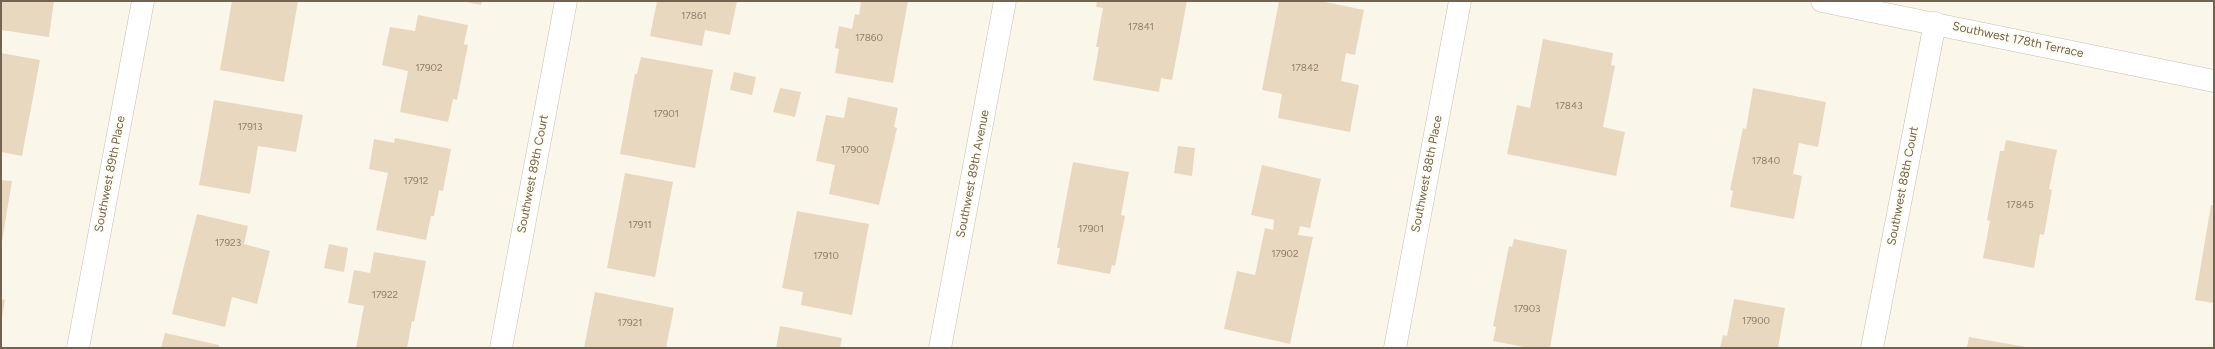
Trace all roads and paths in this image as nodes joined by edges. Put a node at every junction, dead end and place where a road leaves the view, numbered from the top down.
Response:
1 (143, 1) edge
2 (566, 1) edge
3 (1005, 1) edge
4 (1460, 1) edge
5 (1822, 1) edge
6 (1935, 23) junction
7 (2214, 80) edge
8 (78, 348) edge
9 (501, 348) edge
10 (940, 348) edge
11 (1395, 348) edge
12 (1872, 348) edge

1 - 8 street, Southwest 89th Place
2 - 9 street, Southwest 89th Court
3 - 10 street, Southwest 89th Avenue
4 - 11 street, Southwest 88th Place
5 - 6 street, Southwest 178th Terrace
6 - 7 street, Southwest 178th Terrace
6 - 12 street, Southwest 88th Court

